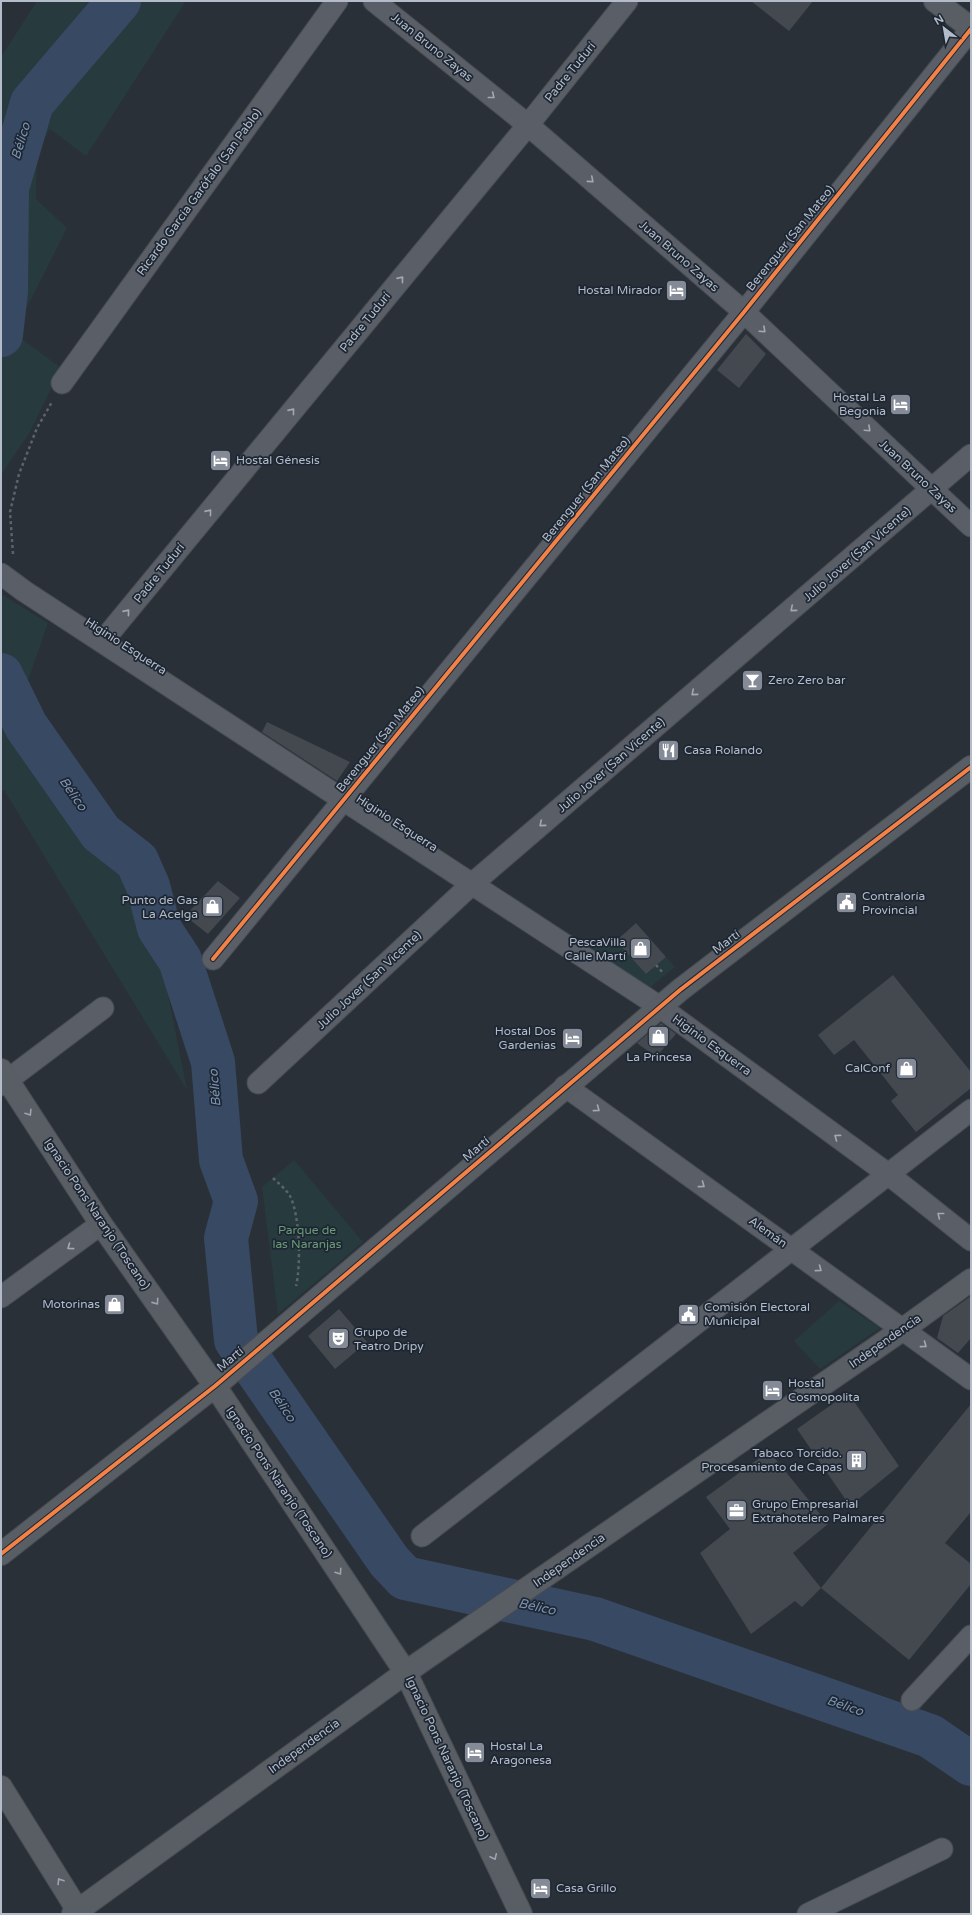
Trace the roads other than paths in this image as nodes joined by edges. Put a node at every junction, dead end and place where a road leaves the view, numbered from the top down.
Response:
1 (337, 1) edge
2 (374, 1) edge
3 (626, 1) edge
4 (935, 1) edge
5 (971, 28) edge
6 (528, 125) junction
7 (744, 312) junction
8 (62, 383) road end
9 (971, 455) edge
10 (932, 489) junction
11 (971, 526) edge
12 (1, 574) edge
13 (102, 642) junction
14 (971, 767) edge
15 (343, 800) junction
16 (472, 884) junction
17 (213, 959) dead end
18 (660, 1007) junction
19 (103, 1008) dead end
20 (3, 1078) edge
21 (258, 1084) dead end
22 (565, 1086) junction
23 (971, 1110) edge
24 (888, 1174) junction
25 (101, 1224) junction
26 (971, 1240) edge
27 (792, 1250) junction
28 (971, 1280) edge
29 (1, 1297) edge
30 (902, 1330) junction
31 (971, 1379) edge
32 (221, 1380) junction
33 (422, 1536) dead end
34 (1, 1554) edge
35 (971, 1636) edge
36 (413, 1668) junction
37 (912, 1700) dead end
38 (1, 1787) edge
39 (942, 1849) dead end
40 (77, 1913) edge
41 (521, 1914) edge
42 (808, 1914) edge

1 - 8 street, Ricardo García Garófalo (San Pablo)
2 -> 6 street, Juan Bruno Zayas
3 - 6 street, Padre Tudurí
4 - 5 street
5 - 7 street, Berenguer (San Mateo)
6 -> 7 street, Juan Bruno Zayas
13 -> 6 street, Padre Tudurí
7 -> 10 street, Juan Bruno Zayas
7 - 15 street, Berenguer (San Mateo)
9 - 10 street, Julio Jover (San Vicente)
10 - 11 street, Juan Bruno Zayas
10 -> 16 street, Julio Jover (San Vicente)
12 - 13 street, Higinio Esquerra
13 - 15 street, Higinio Esquerra
14 - 18 street, Martí
15 - 16 street, Higinio Esquerra
15 - 17 street, Berenguer (San Mateo)
16 - 18 street, Higinio Esquerra
16 - 21 street, Julio Jover (San Vicente)
18 - 22 street, Martí
24 -> 18 street, Higinio Esquerra
19 - 20 street
20 -> 25 street, Ignacio Pons Naranjo (Toscano)
22 -> 27 street, Alemán
22 - 32 street, Martí
23 - 24 street
26 -> 24 street, Higinio Esquerra
24 - 27 street
25 -> 29 street
25 -> 32 street, Ignacio Pons Naranjo (Toscano)
27 -> 30 street, Alemán
27 - 33 street
28 - 30 street, Independencia
30 -> 31 street, Alemán
30 - 36 street, Independencia
32 - 34 street, Martí
32 -> 36 street, Ignacio Pons Naranjo (Toscano)
35 - 37 street
36 - 40 street, Independencia
36 -> 41 street, Ignacio Pons Naranjo (Toscano)
40 -> 38 street
39 - 42 street

